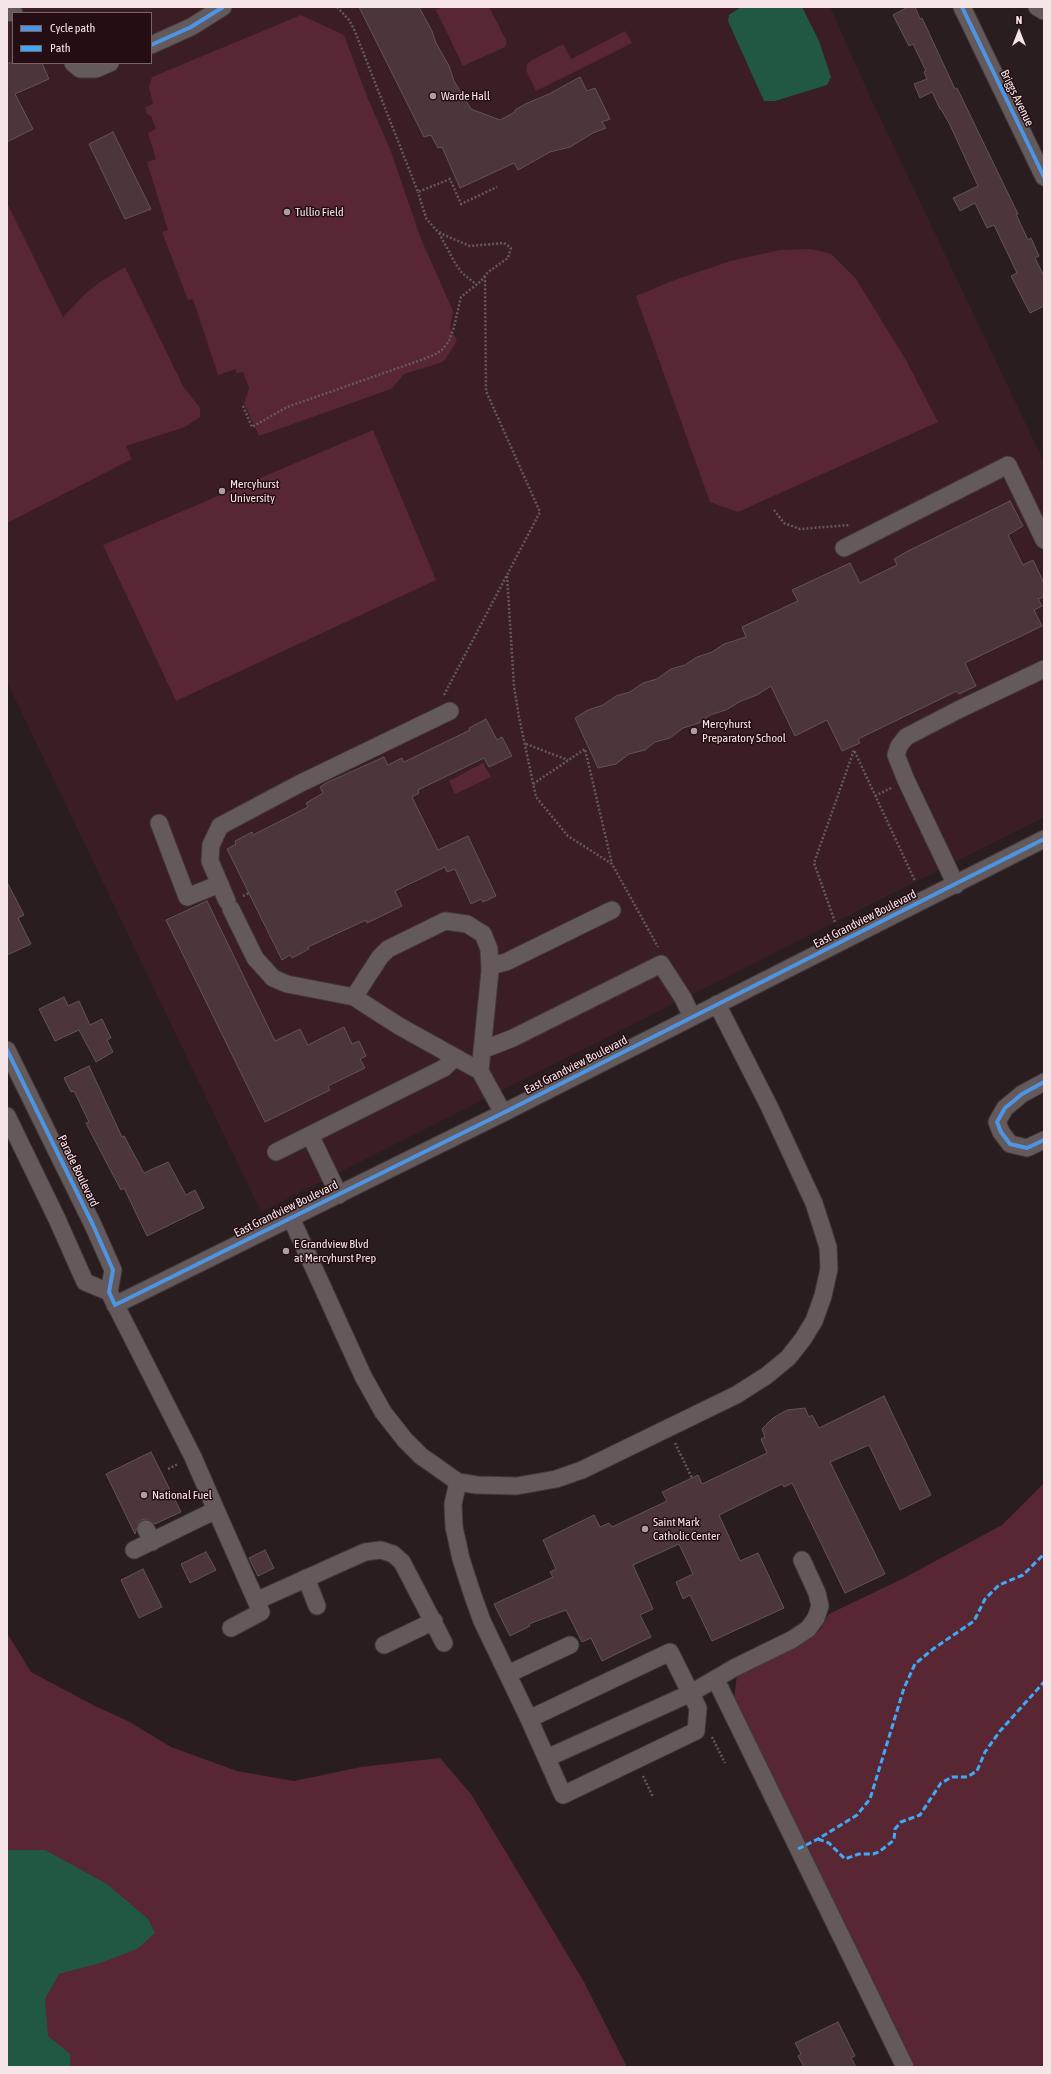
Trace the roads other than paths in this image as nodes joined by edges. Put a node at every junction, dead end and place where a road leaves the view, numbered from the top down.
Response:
1 (223, 7) edge
2 (962, 7) edge
3 (1037, 7) edge
4 (1044, 11) edge
5 (152, 44) edge
6 (74, 64) edge
7 (108, 64) edge
8 (1044, 177) edge
9 (1044, 540) edge
10 (844, 548) dead end
11 (1044, 669) edge
12 (450, 711) dead end
13 (159, 823) dead end
14 (1044, 839) edge
15 (220, 884) junction
16 (956, 885) junction
17 (612, 910) dead end
18 (490, 966) junction
19 (354, 997) junction
20 (718, 1004) junction
21 (692, 1017) junction
22 (7, 1050) edge
23 (482, 1050) junction
24 (455, 1058) junction
25 (480, 1071) junction
26 (1044, 1082) edge
27 (34, 1104) junction
28 (502, 1113) junction
29 (7, 1116) edge
30 (310, 1135) junction
31 (1044, 1140) edge
32 (276, 1152) dead end
33 (339, 1195) junction
34 (291, 1218) junction
35 (112, 1298) junction
36 (458, 1482) junction
37 (216, 1510) junction
38 (134, 1550) dead end
39 (802, 1560) dead end
40 (306, 1578) junction
41 (256, 1601) junction
42 (317, 1606) dead end
43 (434, 1621) junction
44 (231, 1628) dead end
45 (444, 1643) dead end
46 (384, 1644) dead end
47 (570, 1644) dead end
48 (508, 1674) junction
49 (716, 1680) junction
50 (691, 1693) junction
51 (530, 1719) junction
52 (547, 1758) junction
53 (905, 2067) edge

1 - 5 street
2 - 8 street, Briggs Avenue
3 - 4 street
6 - 7 street
9 - 10 street
11 - 16 street
12 - 15 street
13 - 15 street
14 - 16 street, East Grandview Boulevard
15 - 19 street
16 - 20 street, East Grandview Boulevard
17 - 18 street
18 - 19 street
18 - 23 street
19 - 24 street
20 - 21 street, East Grandview Boulevard
20 - 36 street
21 - 23 street
21 - 28 street, East Grandview Boulevard
22 - 27 street, Parade Boulevard
23 - 25 street
24 - 25 street
24 - 30 street
25 - 28 street
26 - 31 street
27 - 29 street
27 - 35 street, Parade Boulevard
28 - 33 street, East Grandview Boulevard
29 - 35 street
30 - 32 street
30 - 33 street
33 - 34 street, East Grandview Boulevard
34 - 35 street, East Grandview Boulevard
34 - 36 street
35 - 37 street
36 - 48 street
37 - 38 street
37 - 41 street
39 - 49 street
40 - 41 street
40 - 42 street
40 - 43 street
41 - 44 street
43 - 45 street
43 - 46 street
47 - 48 street
48 - 51 street
49 - 50 street
49 - 53 street
50 - 51 street
50 - 52 street
50 - 52 street
51 - 52 street

